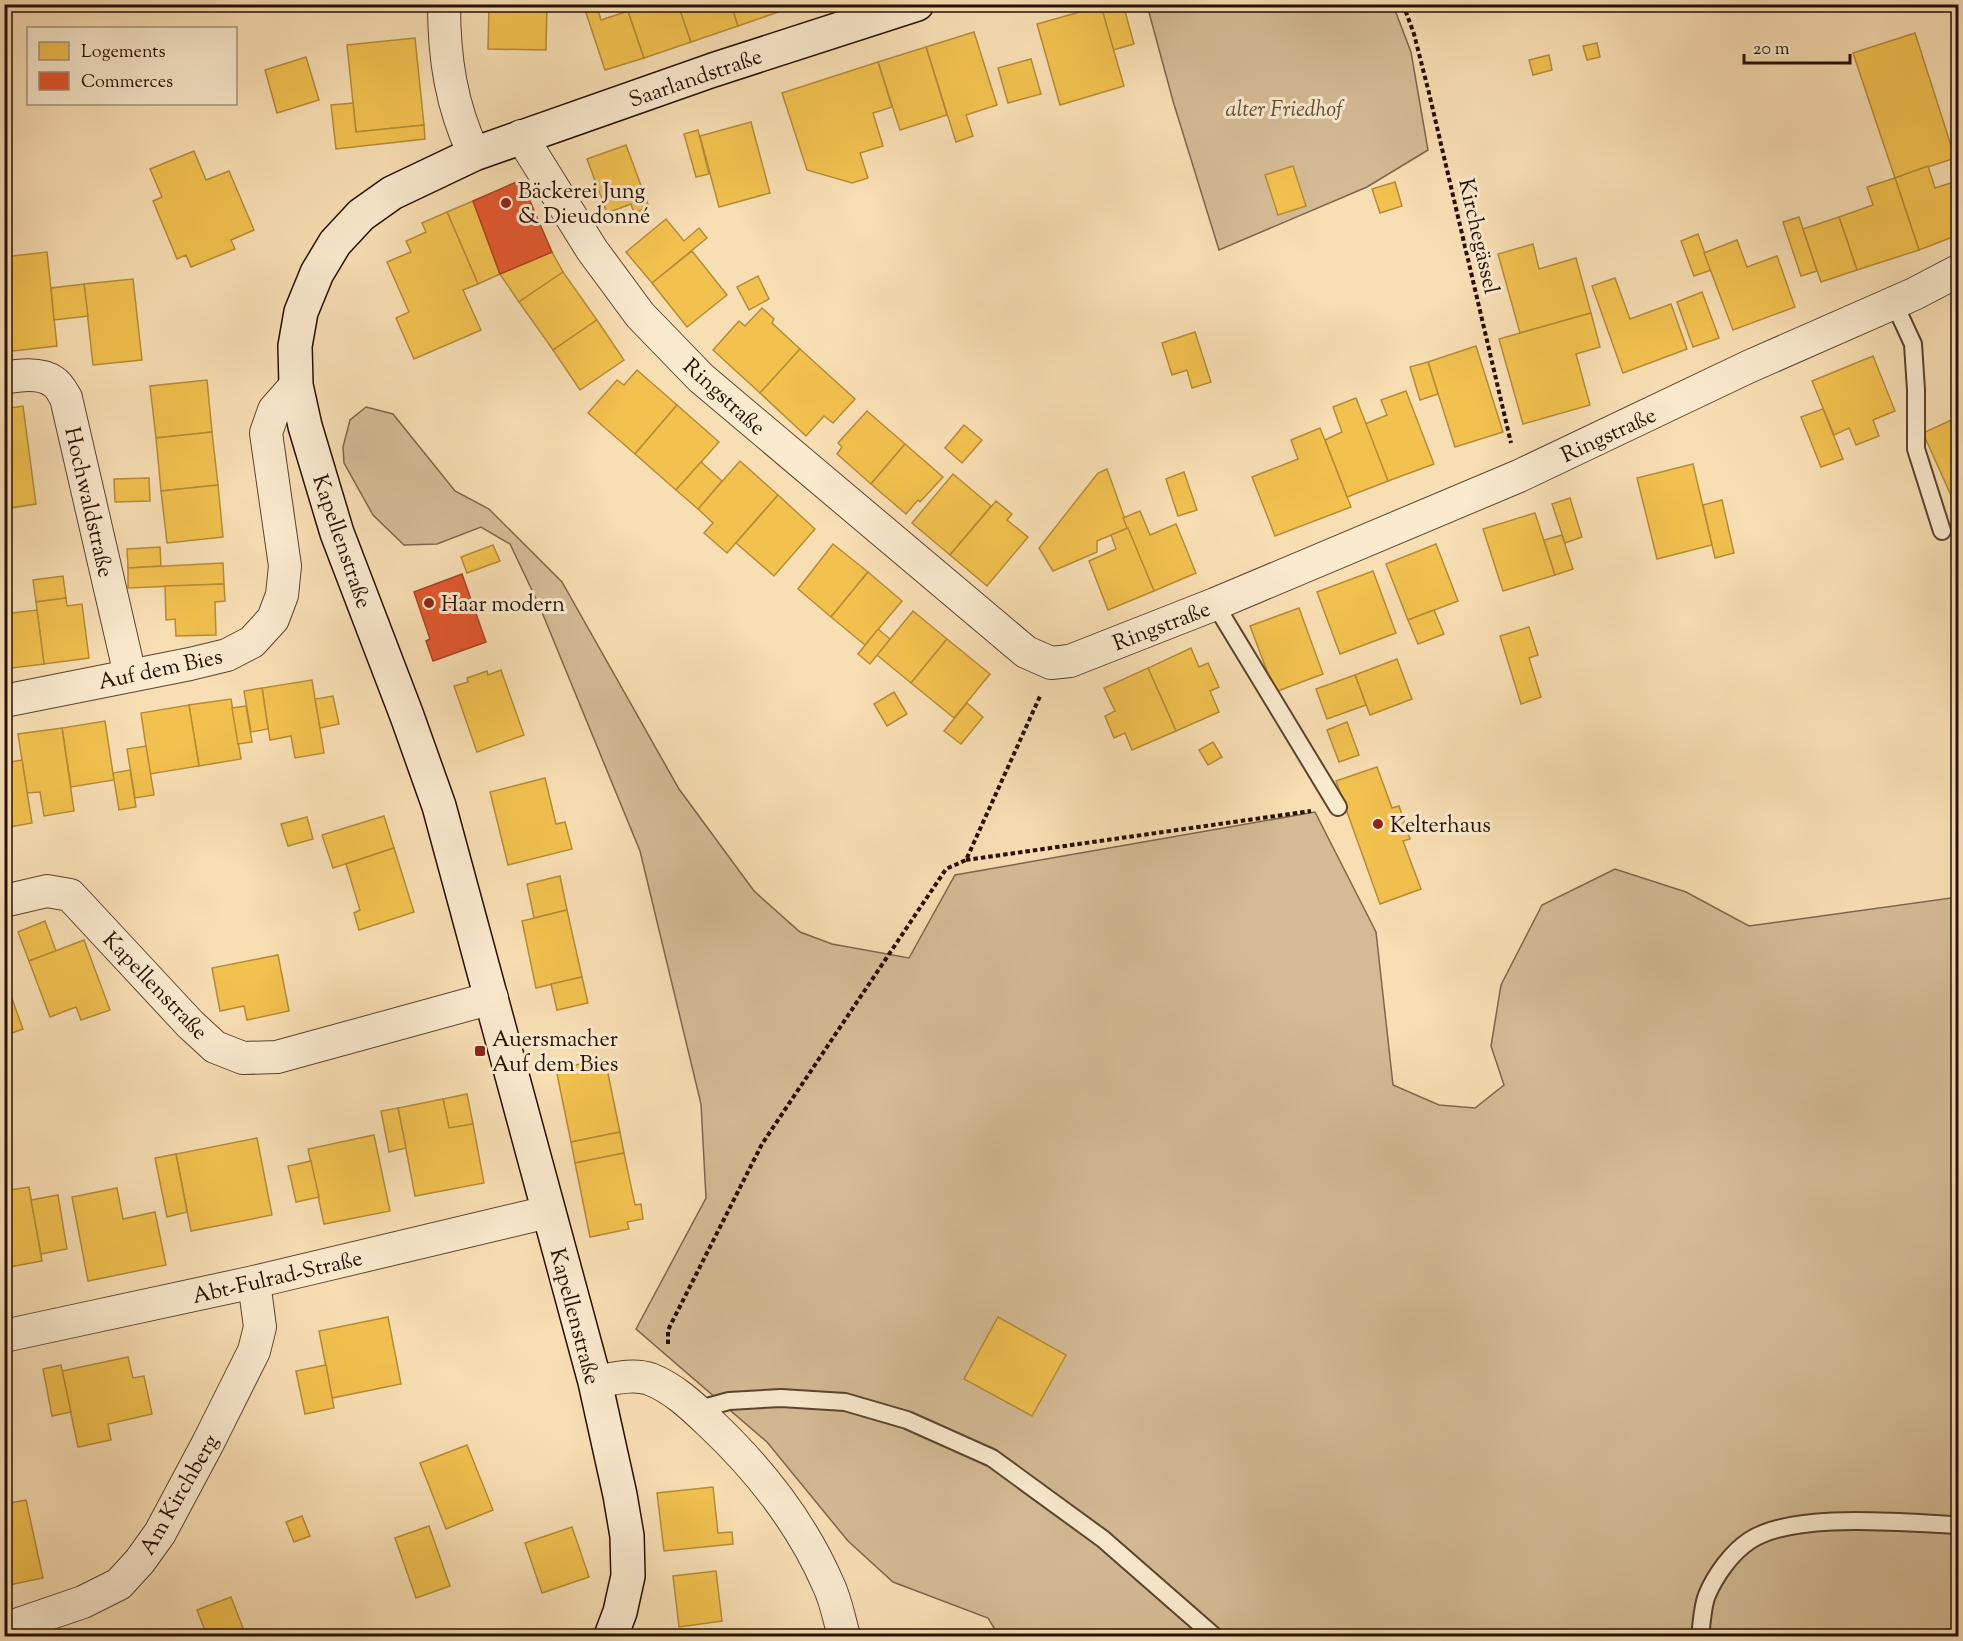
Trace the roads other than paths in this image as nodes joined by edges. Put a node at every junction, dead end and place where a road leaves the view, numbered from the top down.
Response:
1 (444, 4) edge
2 (916, 4) edge
3 (521, 136) junction
4 (474, 153) junction
5 (1959, 271) edge
6 (1894, 303) junction
7 (4, 378) edge
8 (296, 385) junction
9 (1942, 531) dead end
10 (1215, 604) junction
11 (130, 675) junction
12 (4, 701) edge
13 (1338, 807) road end
14 (4, 901) edge
15 (492, 998) junction
16 (548, 1212) junction
17 (254, 1282) junction
18 (4, 1336) edge
19 (595, 1382) junction
20 (696, 1410) junction
21 (1959, 1525) edge
22 (4, 1629) edge
23 (611, 1636) edge
24 (844, 1636) edge
25 (1214, 1636) edge
26 (1700, 1636) edge

1 - 4 street
2 - 3 street, Saarlandstraße
3 - 4 street, Saarlandstraße
3 - 10 street, Ringstraße
4 - 8 street, Kapellenstraße
5 - 6 street, Ringstraße
6 - 9 lane
6 - 10 street, Ringstraße
7 - 11 street, Hochwaldstraße
8 - 11 street, Auf dem Bies
8 - 15 street, Kapellenstraße
10 - 13 lane
11 - 12 street, Auf dem Bies
14 - 15 street, Kapellenstraße
15 - 16 street, Kapellenstraße
16 - 17 street, Abt-Fulrad-Straße
16 - 19 street, Kapellenstraße
17 - 18 street, Abt-Fulrad-Straße
17 - 22 street, Am Kirchberg
19 - 20 street
19 - 23 street, Kapellenstraße
20 - 24 street
20 - 25 lane
21 - 26 lane

